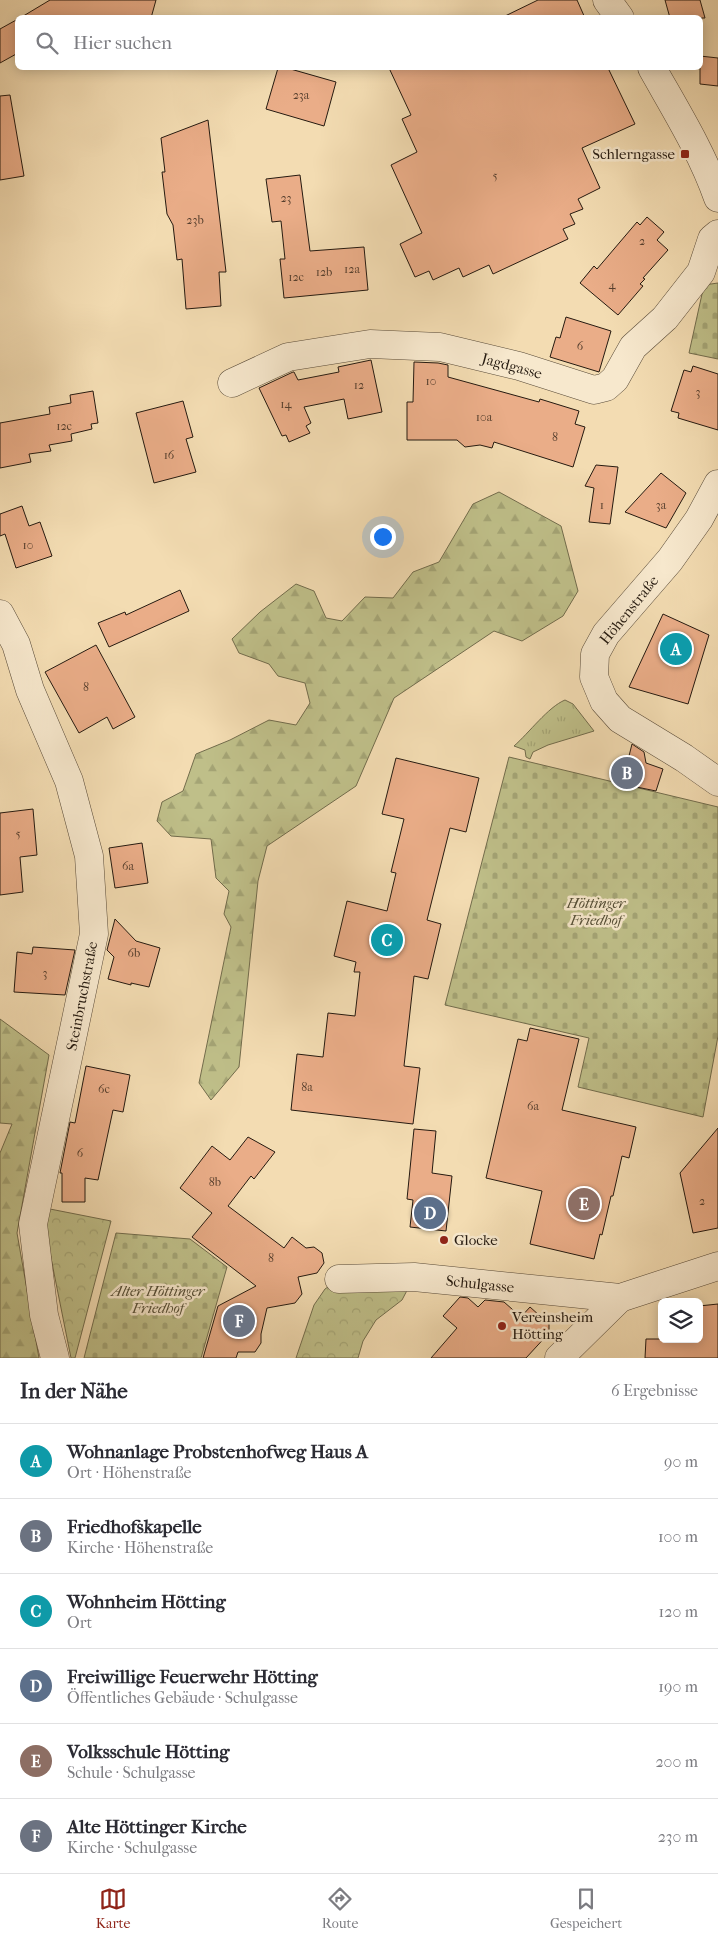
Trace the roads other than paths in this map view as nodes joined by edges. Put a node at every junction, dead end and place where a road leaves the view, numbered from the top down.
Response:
1 (607, 0) edge
2 (618, 15) edge
3 (653, 70) edge
4 (718, 198) edge
5 (718, 234) edge
6 (232, 383) dead end
7 (718, 484) edge
8 (0, 614) edge
9 (718, 782) edge
10 (718, 1266) edge
11 (339, 1279) dead end
12 (620, 1298) junction
13 (55, 1358) edge
14 (559, 1358) edge

1 - 2 street
3 - 4 street
5 - 6 street, Jagdgasse
7 - 9 street, Höhenstraße
8 - 13 street, Steinbruchstraße
10 - 12 street, Schulgasse
11 - 12 street, Schulgasse
12 - 14 street, Schulgasse

